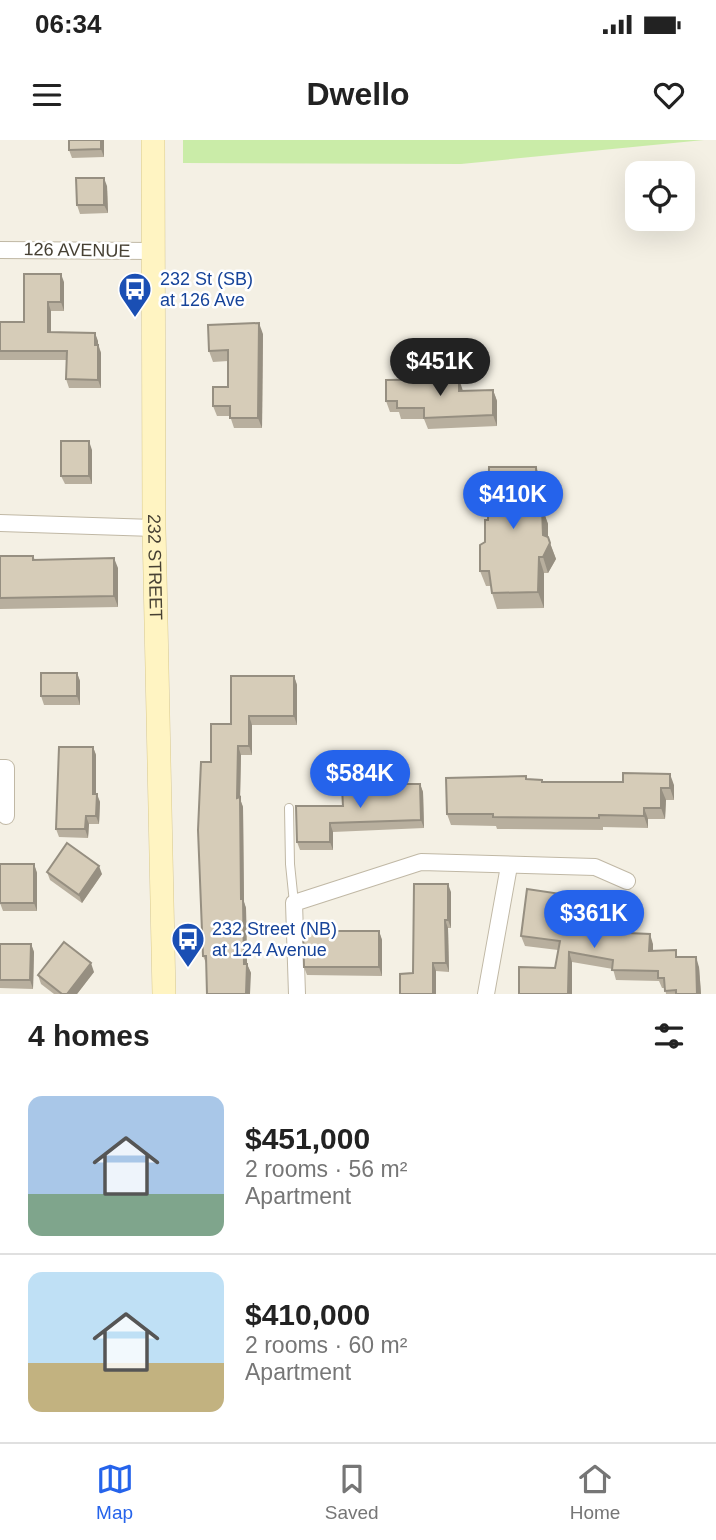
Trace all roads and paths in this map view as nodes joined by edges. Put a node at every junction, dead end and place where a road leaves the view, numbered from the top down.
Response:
1 (153, 140) edge
2 (0, 250) edge
3 (154, 251) junction
4 (0, 523) edge
5 (155, 528) junction
6 (3, 768) edge
7 (289, 808) dead end
8 (6, 816) dead end
9 (509, 866) junction
10 (627, 881) dead end
11 (294, 903) junction
12 (164, 994) edge
13 (297, 994) edge
14 (486, 994) edge

1 - 3 main road, 232 STREET
2 - 3 street, 126 AVENUE
3 - 5 main road, 232 STREET
4 - 5 street
5 - 12 main road, 232 STREET
6 - 8 street
7 - 11 lane
9 - 10 street
9 - 11 street
9 - 14 street
11 - 13 street

